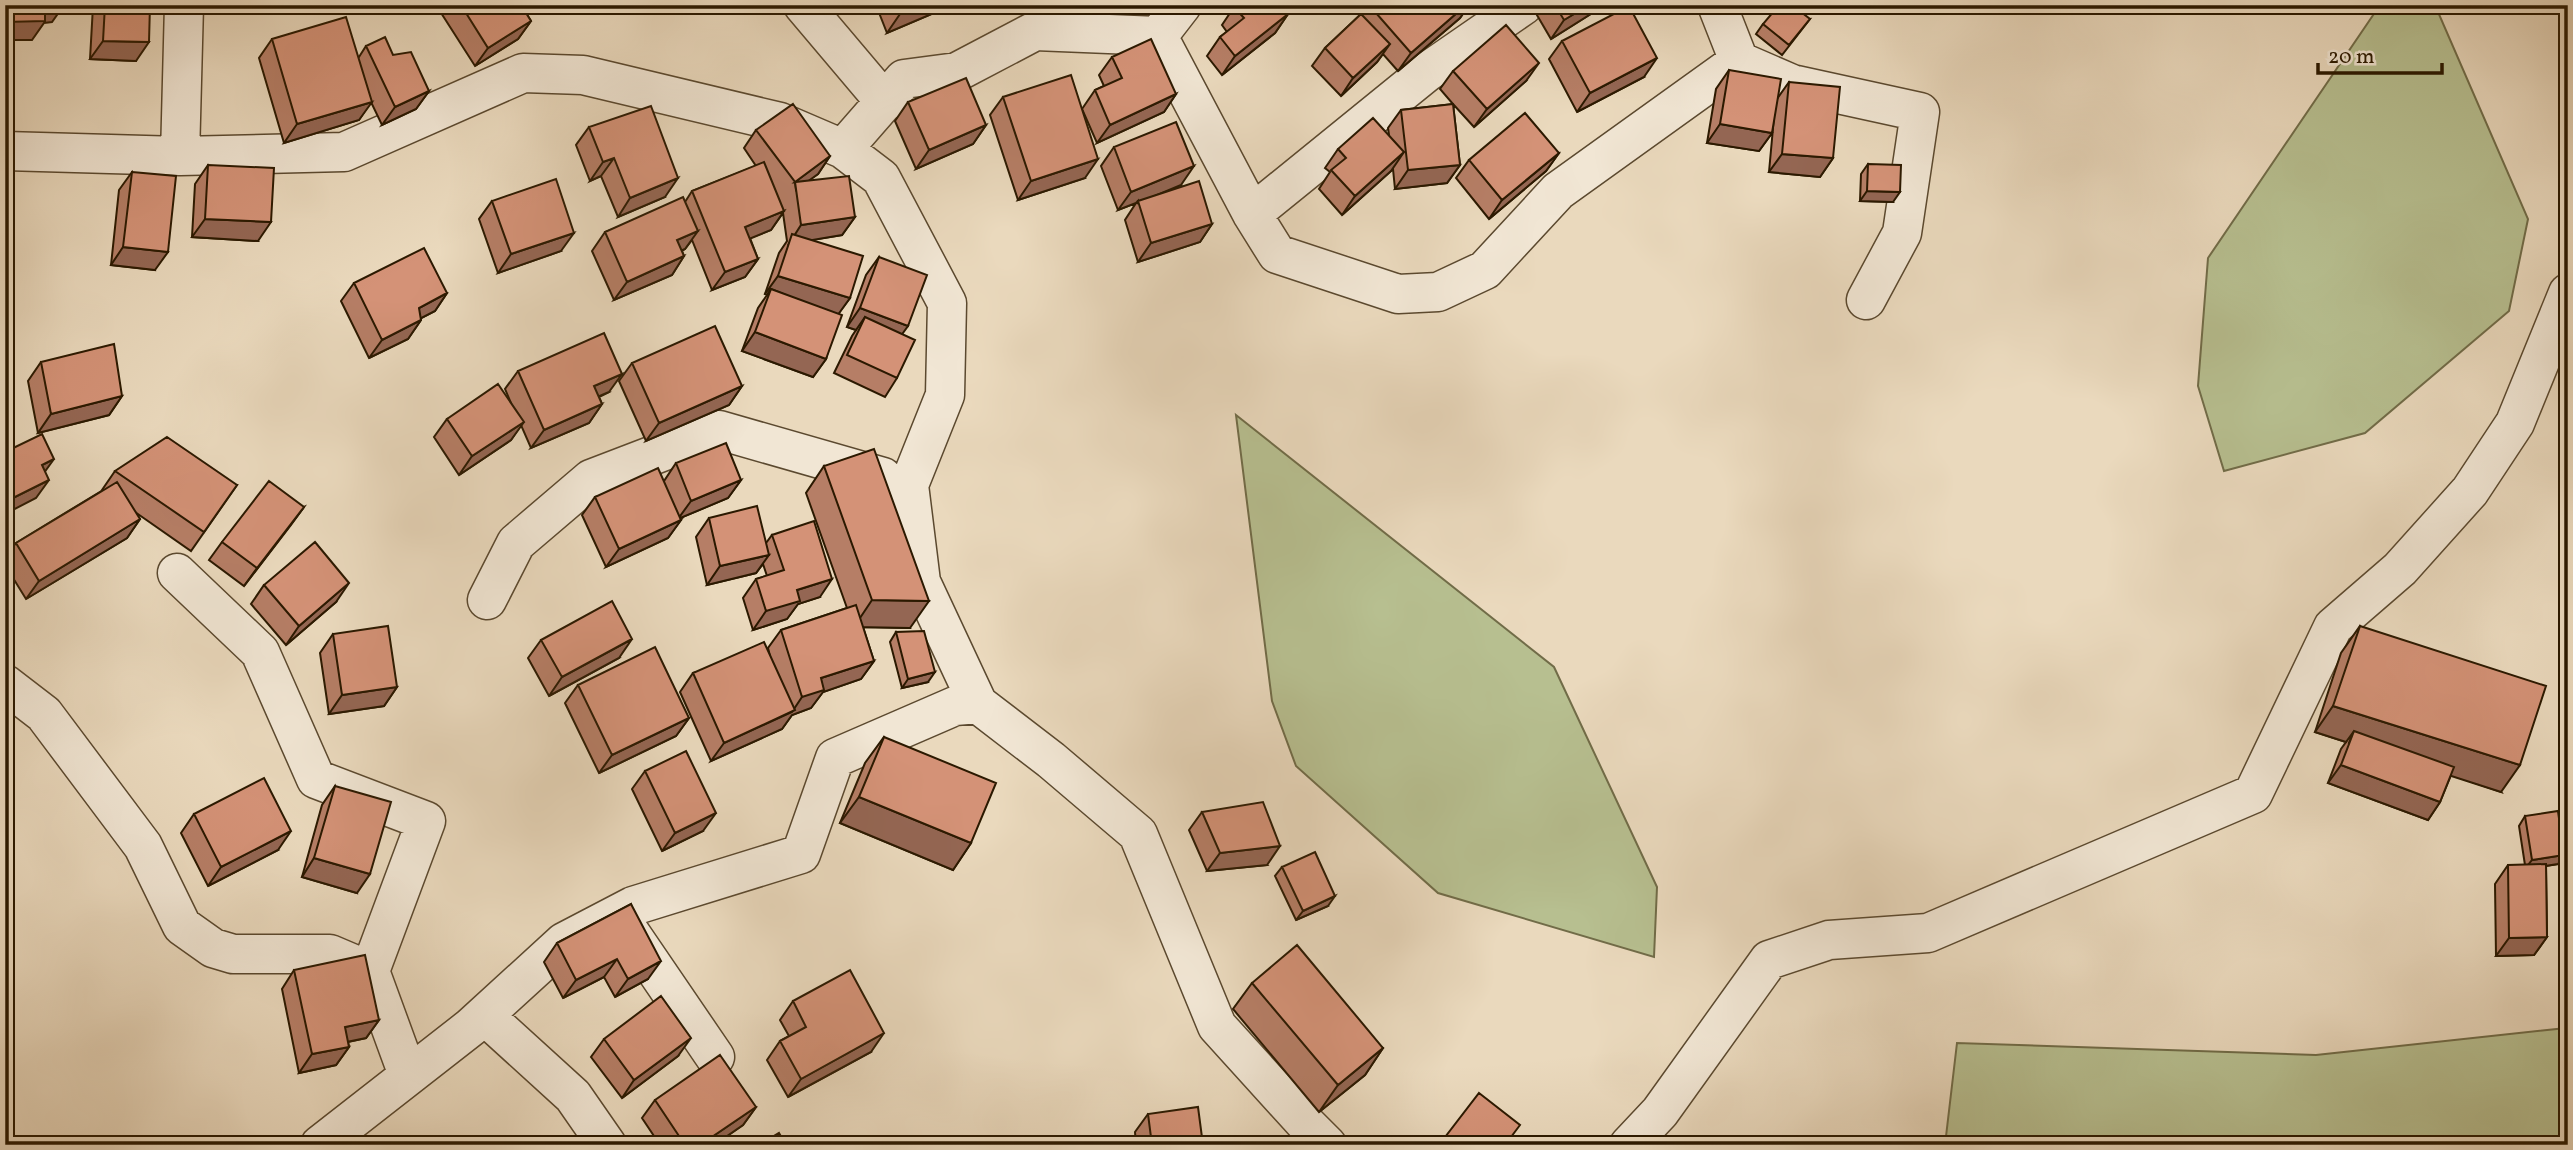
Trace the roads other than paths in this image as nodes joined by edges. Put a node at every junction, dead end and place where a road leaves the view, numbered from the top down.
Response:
1 (184, 5) edge
2 (803, 5) edge
3 (1524, 5) edge
4 (1717, 5) edge
5 (1174, 14) edge
6 (1032, 18) edge
7 (1739, 61) junction
8 (885, 102) junction
9 (843, 149) junction
10 (5, 150) edge
11 (180, 156) junction
12 (1252, 214) junction
13 (2568, 293) edge
14 (1866, 300) dead end
15 (909, 485) junction
16 (177, 573) dead end
17 (487, 600) dead end
18 (5, 684) edge
19 (978, 704) junction
20 (618, 914) junction
21 (370, 971) junction
22 (484, 1015) junction
23 (715, 1057) edge
24 (408, 1075) junction
25 (320, 1145) edge
26 (607, 1145) edge
27 (1327, 1145) edge
28 (1629, 1145) edge

1 - 11 street
2 - 8 street
3 - 12 street
4 - 7 street
5 - 6 street
5 - 12 street
6 - 8 street
7 - 12 street
7 - 14 street
8 - 9 street
9 - 11 street
9 - 15 street
10 - 11 street
13 - 28 street
15 - 17 street
15 - 19 street
16 - 21 street
18 - 21 street
19 - 20 street
19 - 27 street
20 - 22 street
20 - 23 street
21 - 24 street
22 - 24 street
22 - 26 street
24 - 25 street

